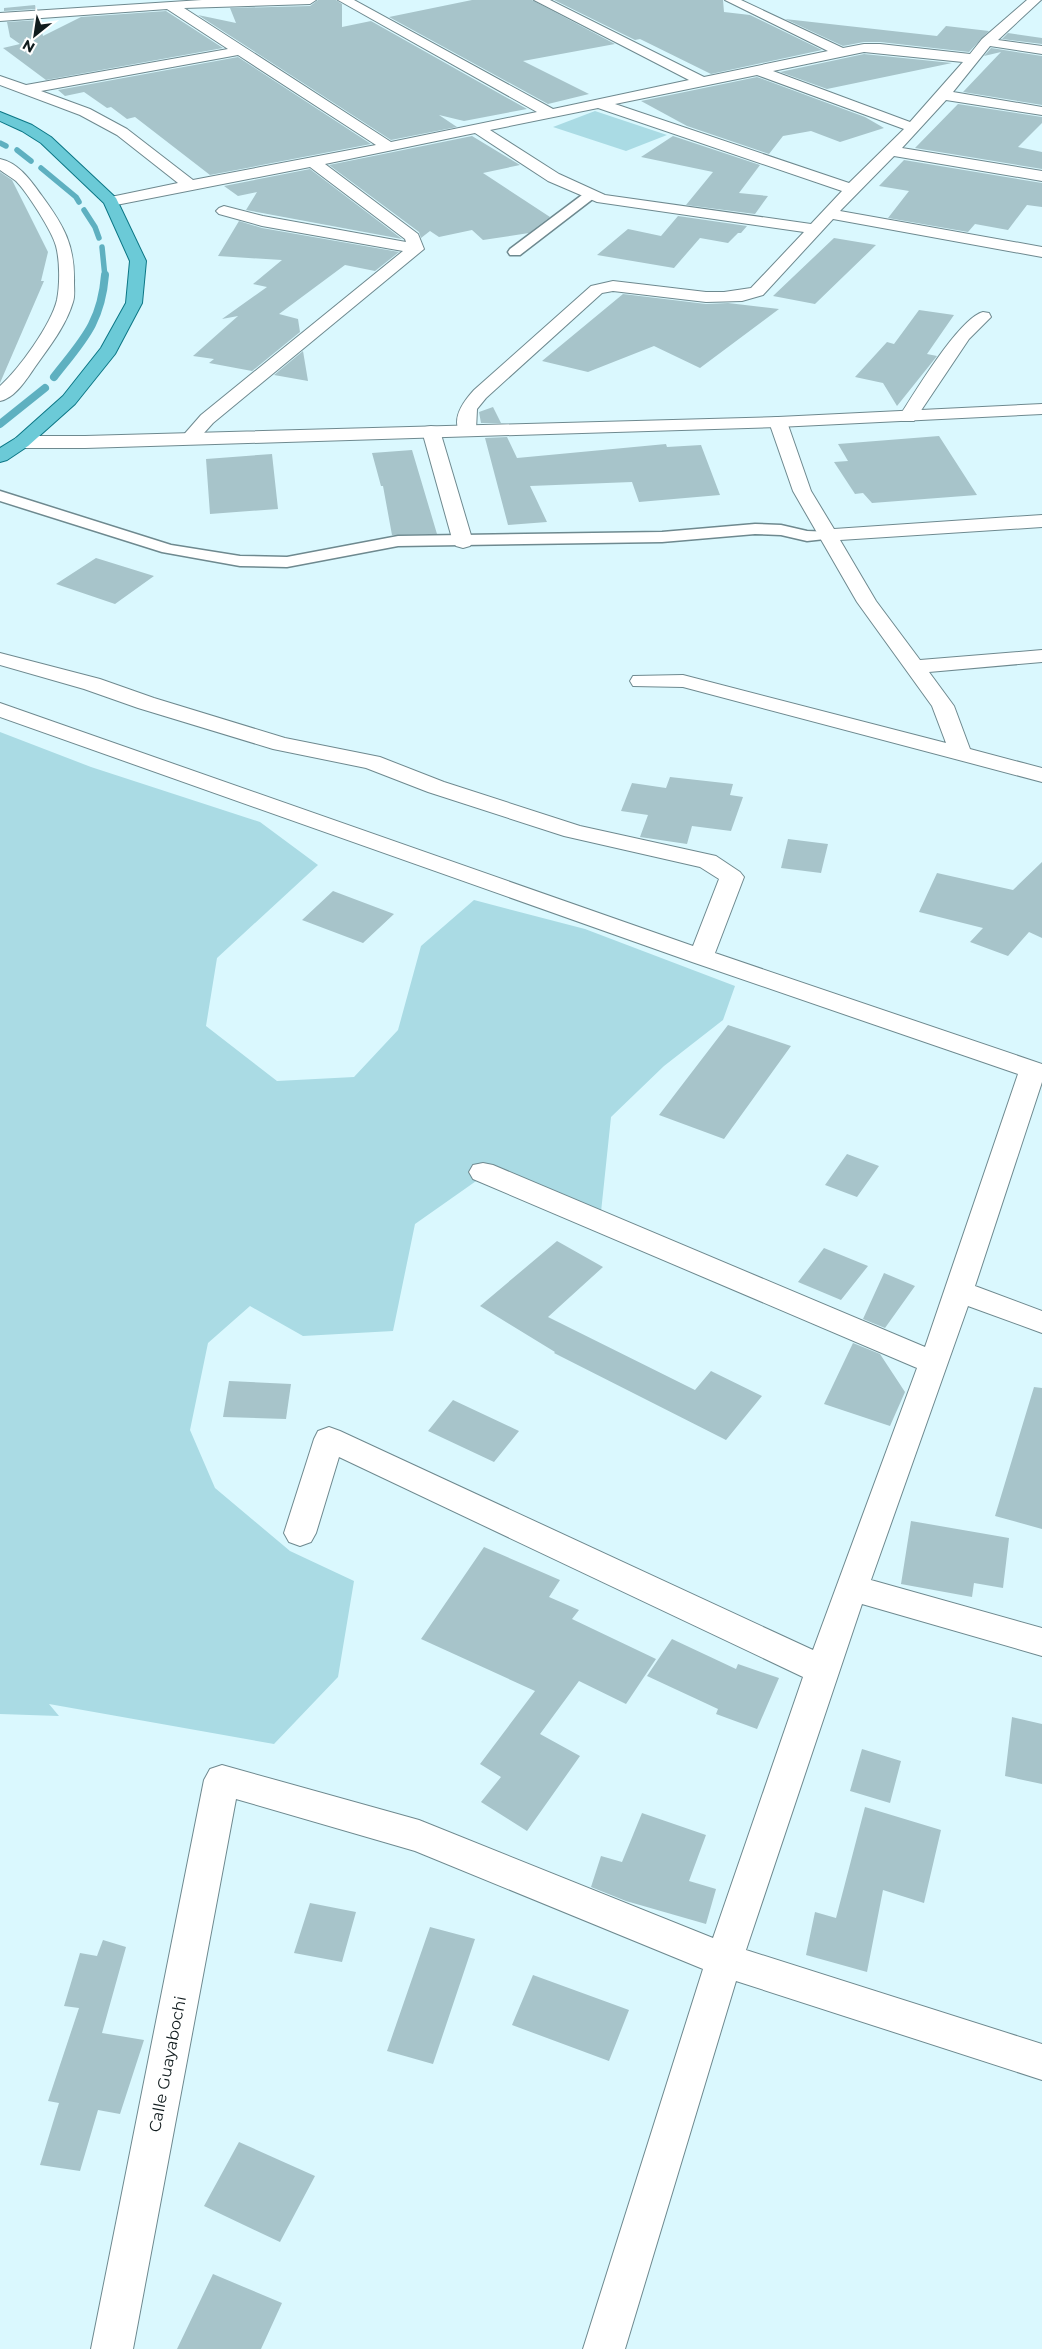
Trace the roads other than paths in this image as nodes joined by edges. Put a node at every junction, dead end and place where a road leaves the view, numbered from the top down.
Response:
1 (60, 0) edge
2 (310, 0) edge
3 (344, 0) edge
4 (540, 0) edge
5 (731, 0) edge
6 (1035, 0) edge
7 (170, 5) junction
8 (87, 11) junction
9 (0, 17) edge
10 (987, 42) junction
11 (1042, 50) edge
12 (238, 51) junction
13 (842, 53) junction
14 (974, 58) junction
15 (757, 70) junction
16 (0, 80) edge
17 (701, 81) junction
18 (27, 89) junction
19 (943, 95) junction
20 (597, 103) junction
21 (1042, 111) edge
22 (550, 113) junction
23 (0, 116) edge
24 (912, 127) junction
25 (478, 129) junction
26 (389, 147) junction
27 (891, 151) junction
28 (313, 162) junction
29 (0, 163) edge
30 (1042, 176) edge
31 (190, 186) junction
32 (852, 188) junction
33 (590, 196) junction
34 (111, 201) junction
35 (224, 211) dead end
36 (831, 214) junction
37 (816, 229) junction
38 (416, 249) junction
39 (515, 252) dead end
40 (1042, 252) edge
41 (983, 317) dead end
42 (0, 396) edge
43 (1042, 409) edge
44 (908, 417) junction
45 (778, 422) junction
46 (467, 430) junction
47 (431, 431) junction
48 (189, 439) junction
49 (22, 442) junction
50 (0, 456) edge
51 (0, 496) edge
52 (1042, 521) edge
53 (828, 535) junction
54 (463, 542) junction
55 (1042, 656) edge
56 (0, 659) edge
57 (914, 667) junction
58 (641, 681) dead end
59 (0, 710) edge
60 (960, 752) junction
61 (1042, 774) edge
62 (701, 957) junction
63 (1037, 1072) edge
64 (483, 1172) dead end
65 (959, 1291) junction
66 (1042, 1322) edge
67 (934, 1363) junction
68 (300, 1533) dead end
69 (852, 1588) junction
70 (1042, 1642) edge
71 (822, 1670) junction
72 (724, 1960) junction
73 (1042, 2062) edge
74 (112, 2349) edge
75 (604, 2349) edge

1 - 8 street
2 - 7 street
3 - 22 street
4 - 17 street
5 - 13 street
6 - 10 street
7 - 8 street
7 - 12 street
8 - 9 street
10 - 11 street
10 - 14 street
12 - 18 street
12 - 26 street
13 - 14 street
13 - 15 street
14 - 19 street
15 - 17 street
15 - 24 street
16 - 18 street
17 - 20 street
18 - 31 street
19 - 21 street
19 - 24 street
20 - 22 street
20 - 32 street
22 - 25 street
23 - 34 main road
24 - 27 street
25 - 26 street
25 - 33 street
26 - 28 street
27 - 30 street
27 - 32 street
28 - 31 street
28 - 38 street
29 - 42 street
31 - 34 street
32 - 36 street
33 - 37 street
33 - 39 lane
34 - 49 main road
35 - 38 street
36 - 37 street
36 - 40 street
37 - 46 street
38 - 48 street
41 - 44 street
43 - 44 street
44 - 45 street
45 - 46 street
45 - 53 street
46 - 47 street
47 - 48 street
47 - 54 street
48 - 49 street
49 - 50 main road
51 - 54 lane
52 - 53 street
53 - 54 lane
53 - 57 street
55 - 57 street
56 - 62 street
57 - 60 street
58 - 60 street
59 - 62 street
60 - 61 street
62 - 63 street
63 - 65 street
64 - 67 street
65 - 66 street
65 - 67 street
67 - 69 street
68 - 71 street
69 - 70 street
69 - 71 street
71 - 72 street
72 - 73 street
72 - 74 street, Calle Guayabochi
72 - 75 street

